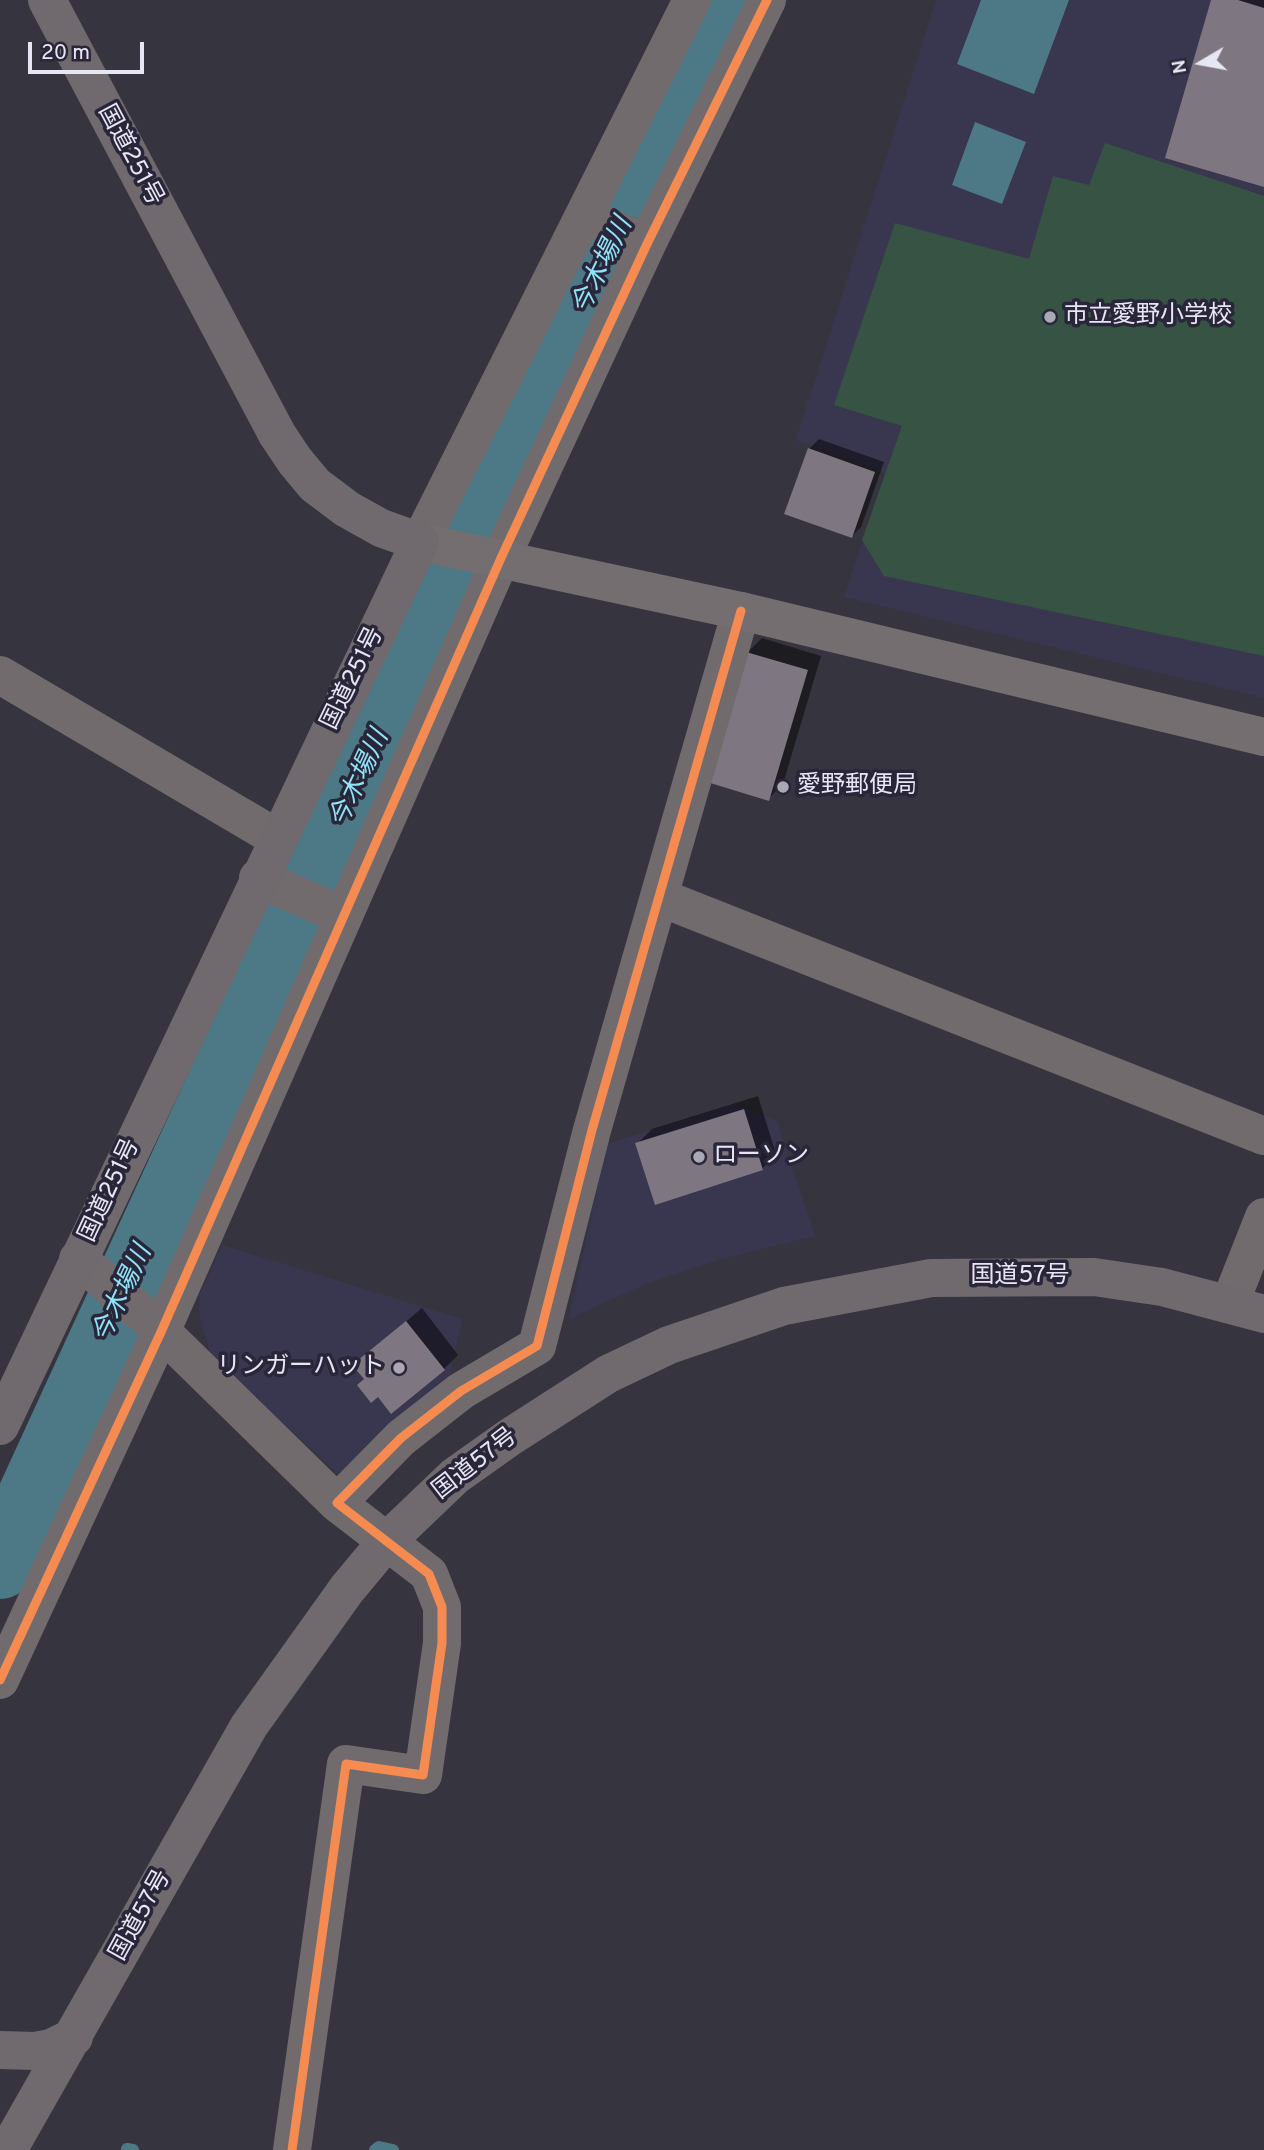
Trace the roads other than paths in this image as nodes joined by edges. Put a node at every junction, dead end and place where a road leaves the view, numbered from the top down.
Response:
1 (47, 0) edge
2 (692, 0) edge
3 (767, 0) edge
4 (592, 219) junction
5 (643, 242) junction
6 (429, 543) junction
7 (495, 556) junction
8 (741, 611) junction
9 (0, 675) edge
10 (1264, 737) edge
11 (277, 838) junction
12 (273, 884) junction
13 (659, 897) junction
14 (336, 912) junction
15 (1264, 1136) edge
16 (1264, 1217) edge
17 (88, 1267) junction
18 (1247, 1309) edge
19 (156, 1327) junction
20 (0, 1426) edge
21 (337, 1503) junction
22 (387, 1541) junction
23 (0, 1680) edge
24 (74, 2037) junction
25 (0, 2050) edge
26 (10, 2140) edge
27 (292, 2150) edge

1 - 6 highway, 国道251号
2 - 4 street
3 - 5 street
4 - 5 street
4 - 6 street
5 - 7 street
6 - 7 street
6 - 11 highway, 国道251号
7 - 8 street
7 - 14 street
8 - 10 street
8 - 13 street
9 - 11 street
11 - 12 highway, 国道251号
12 - 14 street
12 - 17 highway, 国道251号
13 - 15 street
13 - 21 street
14 - 19 street
16 - 18 street
17 - 19 street
17 - 20 highway, 国道251号
18 - 22 highway, 国道57号
19 - 21 street
19 - 23 street
21 - 22 street
22 - 24 highway, 国道57号
22 - 27 street
24 - 25 highway
24 - 26 highway, 国道57号

